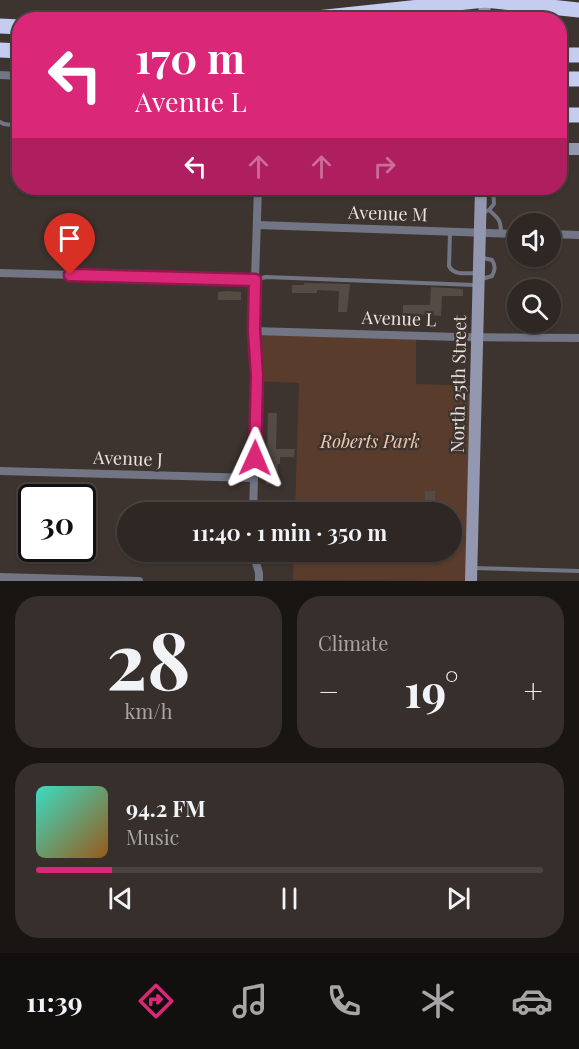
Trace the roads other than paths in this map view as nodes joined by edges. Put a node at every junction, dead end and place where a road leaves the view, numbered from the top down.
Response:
1 (485, 0) edge
2 (579, 10) edge
3 (373, 12) edge
4 (258, 195) edge
5 (482, 195) edge
6 (494, 195) edge
7 (484, 212) junction
8 (257, 225) junction
9 (450, 232) junction
10 (480, 233) junction
11 (501, 234) junction
12 (507, 234) edge
13 (561, 234) edge
14 (579, 235) edge
15 (0, 273) edge
16 (255, 280) junction
17 (479, 280) junction
18 (254, 331) junction
19 (477, 337) junction
20 (579, 338) edge
21 (0, 471) edge
22 (254, 478) junction
23 (253, 502) edge
24 (256, 562) edge
25 (472, 568) junction
26 (579, 571) edge
27 (0, 578) edge
28 (138, 581) edge
29 (259, 581) edge
30 (471, 581) edge

1 - 2 highway
1 - 3 highway
4 - 8 street
5 - 7 street, North 25th Street
6 - 7 lane
7 - 10 street, North 25th Street
7 - 11 lane
8 - 9 street, Avenue M
8 - 16 street
9 - 10 street, Avenue M
9 - 17 lane
10 - 11 street, Avenue M
10 - 17 street, North 25th Street
11 - 12 street, Avenue M
13 - 14 street
15 - 16 street
16 - 17 lane
16 - 18 street
17 - 19 street, North 25th Street
18 - 19 street, Avenue L
18 - 22 street
19 - 20 street, Avenue L
19 - 25 street, North 25th Street
21 - 22 street, Avenue J
22 - 23 street
24 - 29 street
25 - 26 lane
25 - 30 street, North 25th Street
27 - 28 street

